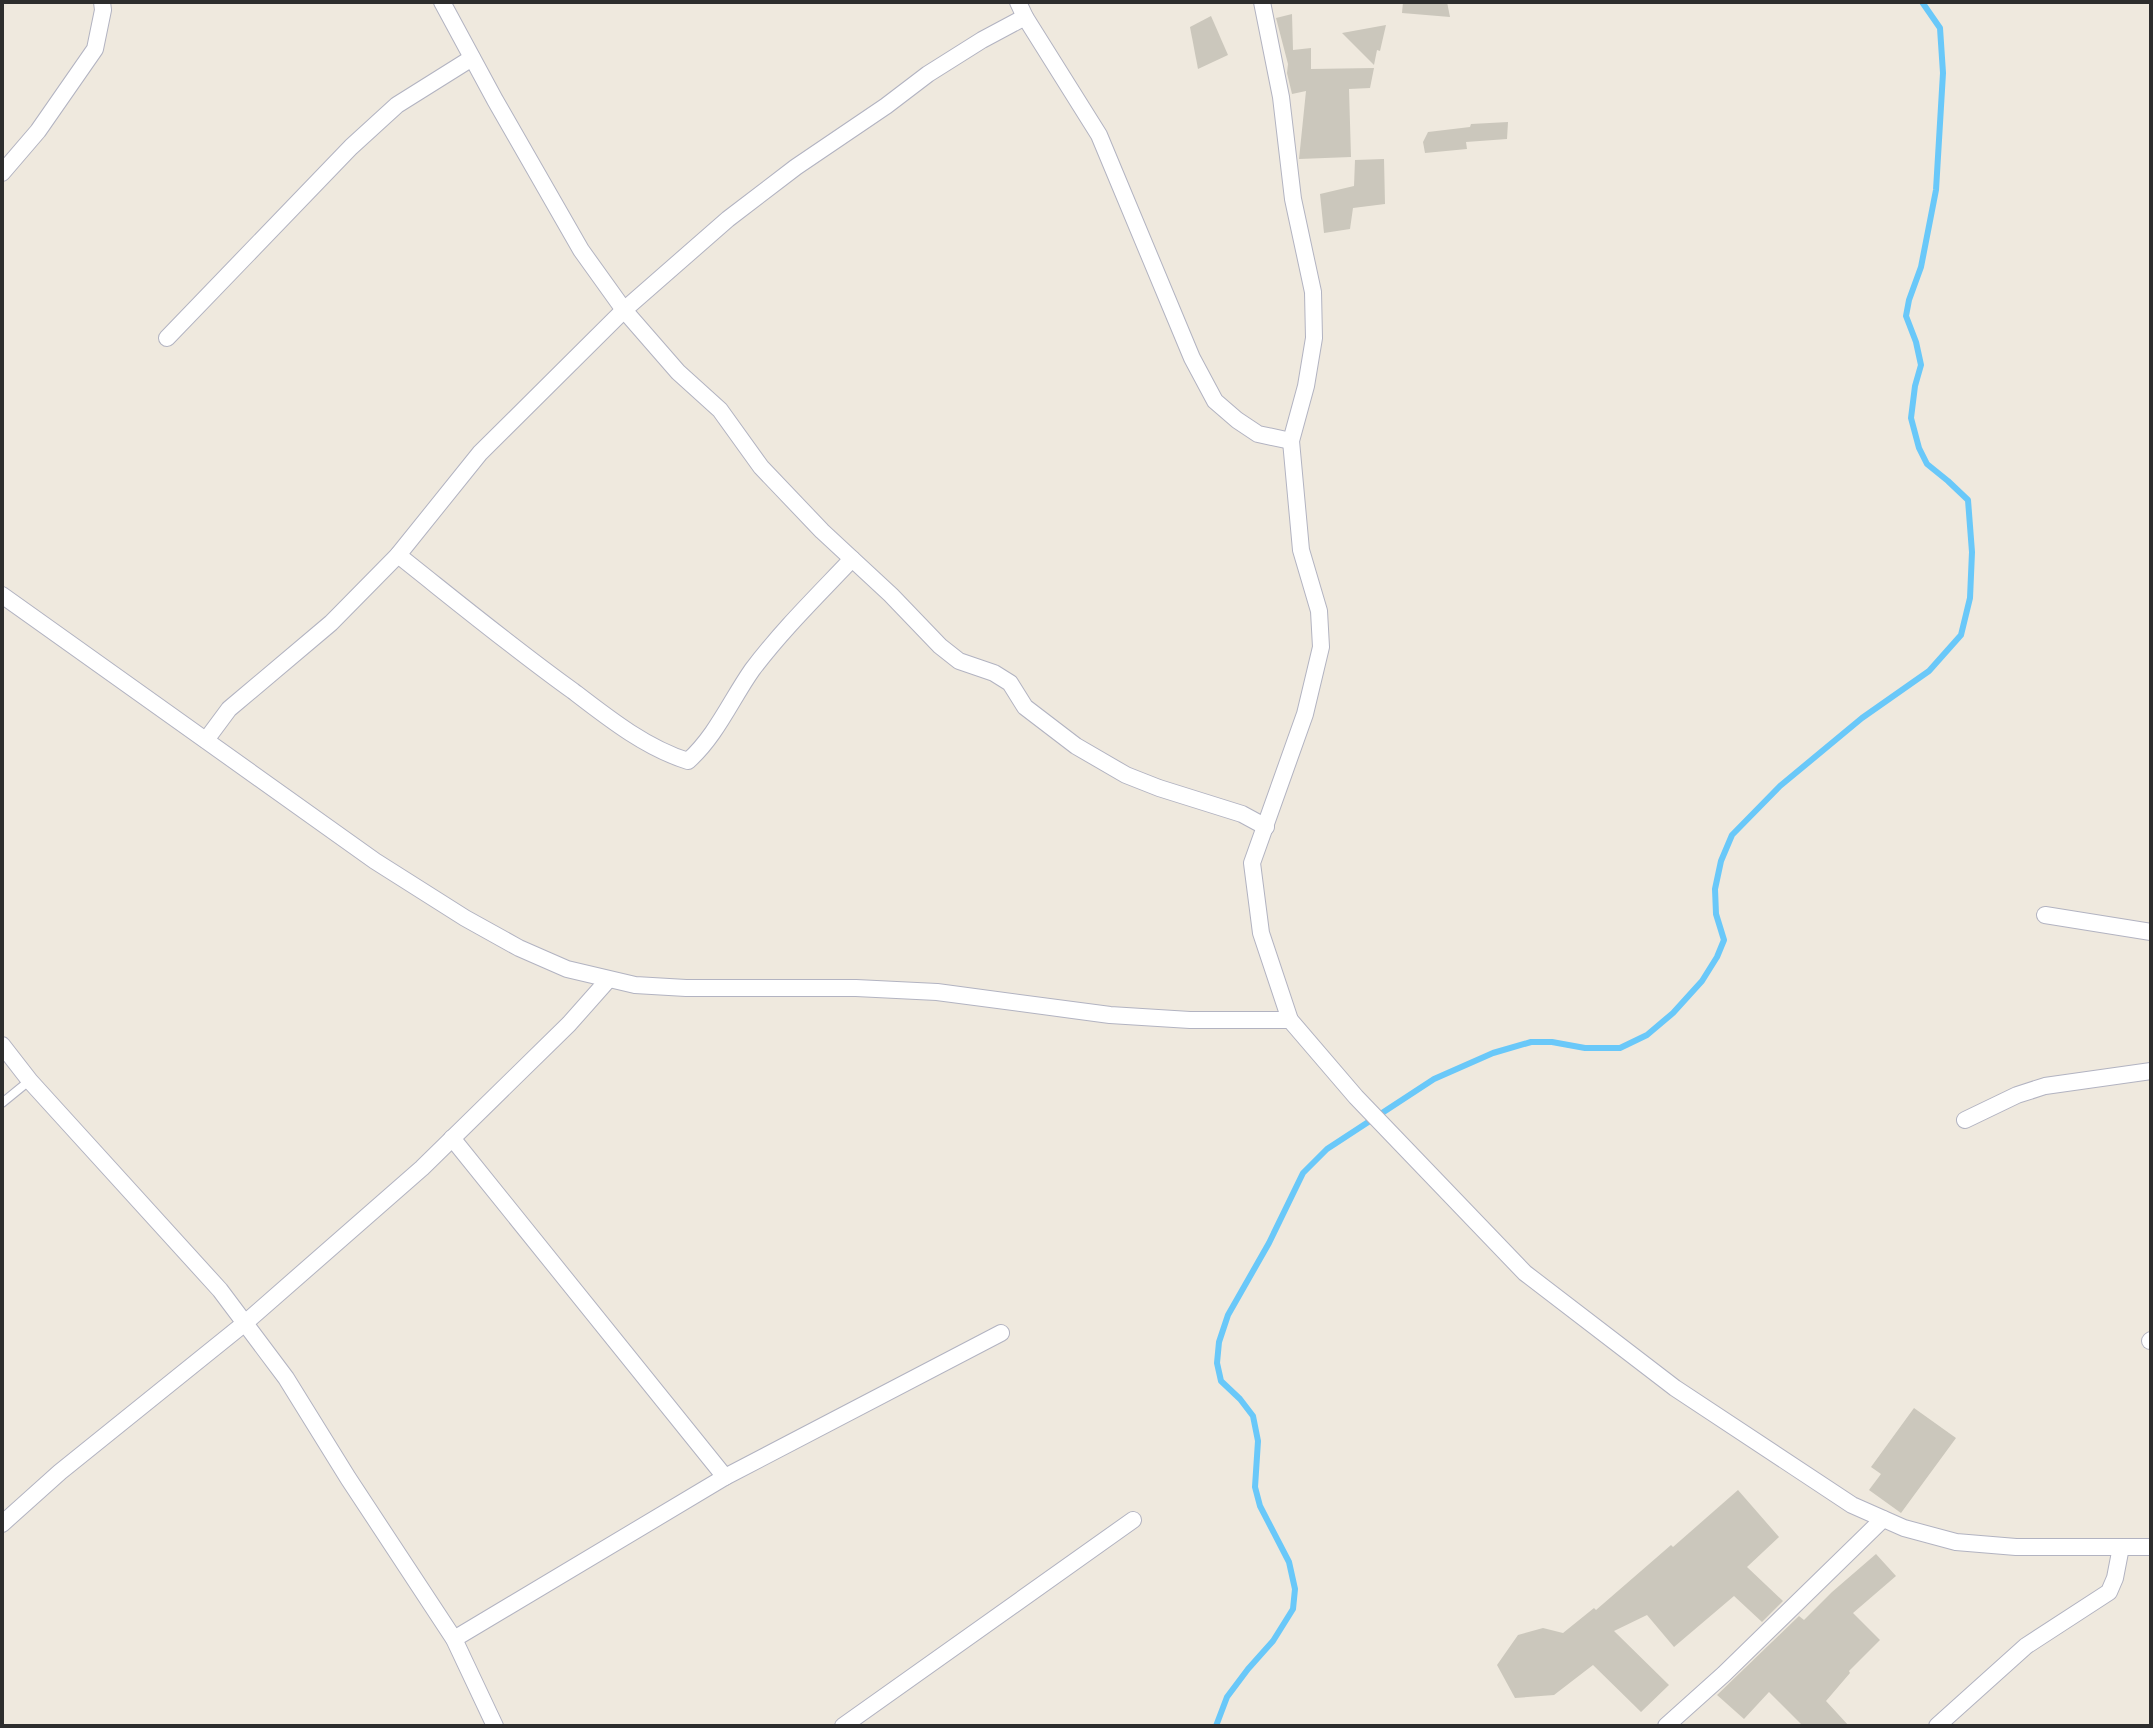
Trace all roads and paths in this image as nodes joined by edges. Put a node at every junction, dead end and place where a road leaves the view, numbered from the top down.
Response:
1 (102, 2) edge
2 (442, 2) edge
3 (1262, 2) edge
4 (1022, 10) edge
5 (472, 58) junction
6 (2, 173) edge
7 (624, 310) junction
8 (167, 338) dead end
9 (1291, 441) junction
10 (398, 555) junction
11 (852, 559) junction
12 (2, 595) edge
13 (206, 740) junction
14 (1266, 827) junction
15 (2045, 915) dead end
16 (2151, 932) edge
17 (608, 980) junction
18 (1290, 1020) junction
19 (2, 1045) edge
20 (2151, 1071) edge
21 (30, 1081) junction
22 (2, 1103) edge
23 (1965, 1120) dead end
24 (452, 1138) junction
25 (245, 1323) junction
26 (1001, 1333) dead end
27 (725, 1477) junction
28 (1883, 1519) junction
29 (1133, 1520) dead end
30 (2, 1524) edge
31 (2121, 1547) junction
32 (2151, 1547) edge
33 (454, 1639) junction
34 (495, 1726) edge
35 (843, 1726) edge
36 (1666, 1726) edge
37 (1937, 1726) edge

1 - 6 street
2 - 5 street
3 - 9 street
4 - 7 street
4 - 9 street
5 - 7 street
5 - 8 street
7 - 10 street
7 - 11 street
9 - 14 street
10 - 11 street
10 - 13 street
11 - 14 street
12 - 13 street
13 - 17 street
14 - 18 street
15 - 16 street
17 - 18 street
17 - 24 street
18 - 28 street
19 - 21 street
20 - 23 street
21 - 22 lane
21 - 25 street
24 - 25 street
24 - 27 street
25 - 30 street
25 - 33 street
26 - 27 street
27 - 33 street
28 - 31 street
28 - 36 street
29 - 35 street
31 - 32 street
31 - 37 street
33 - 34 street

